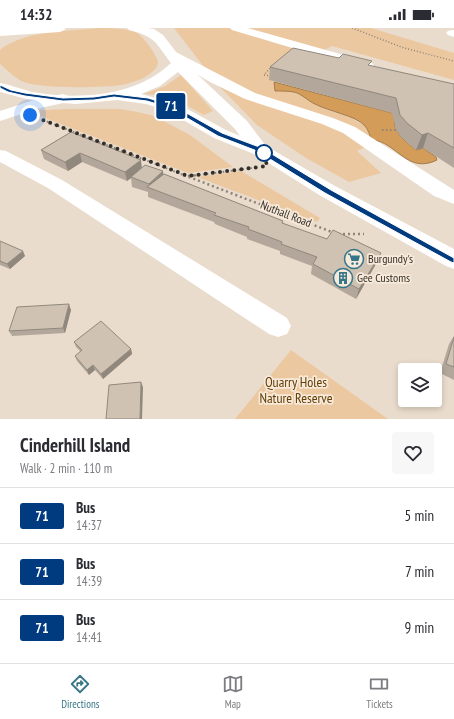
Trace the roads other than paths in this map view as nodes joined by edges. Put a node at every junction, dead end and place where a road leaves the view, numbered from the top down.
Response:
1 (60, 28) edge
2 (133, 28) edge
3 (236, 28) edge
4 (27, 31) junction
5 (0, 32) edge
6 (157, 33) edge
7 (0, 41) edge
8 (174, 59) junction
9 (376, 68) edge
10 (0, 86) edge
11 (114, 96) junction
12 (63, 99) junction
13 (0, 116) edge
14 (260, 150) junction
15 (0, 155) edge
16 (454, 198) edge
17 (454, 260) edge
18 (278, 326) dead end

1 - 4 main road
2 - 6 main road
3 - 9 lane
4 - 5 main road
4 - 7 main road
6 - 8 main road
8 - 11 main road
8 - 14 main road
8 - 16 lane
10 - 12 main road
11 - 12 main road
11 - 14 main road
12 - 13 main road
14 - 17 main road
15 - 18 lane

